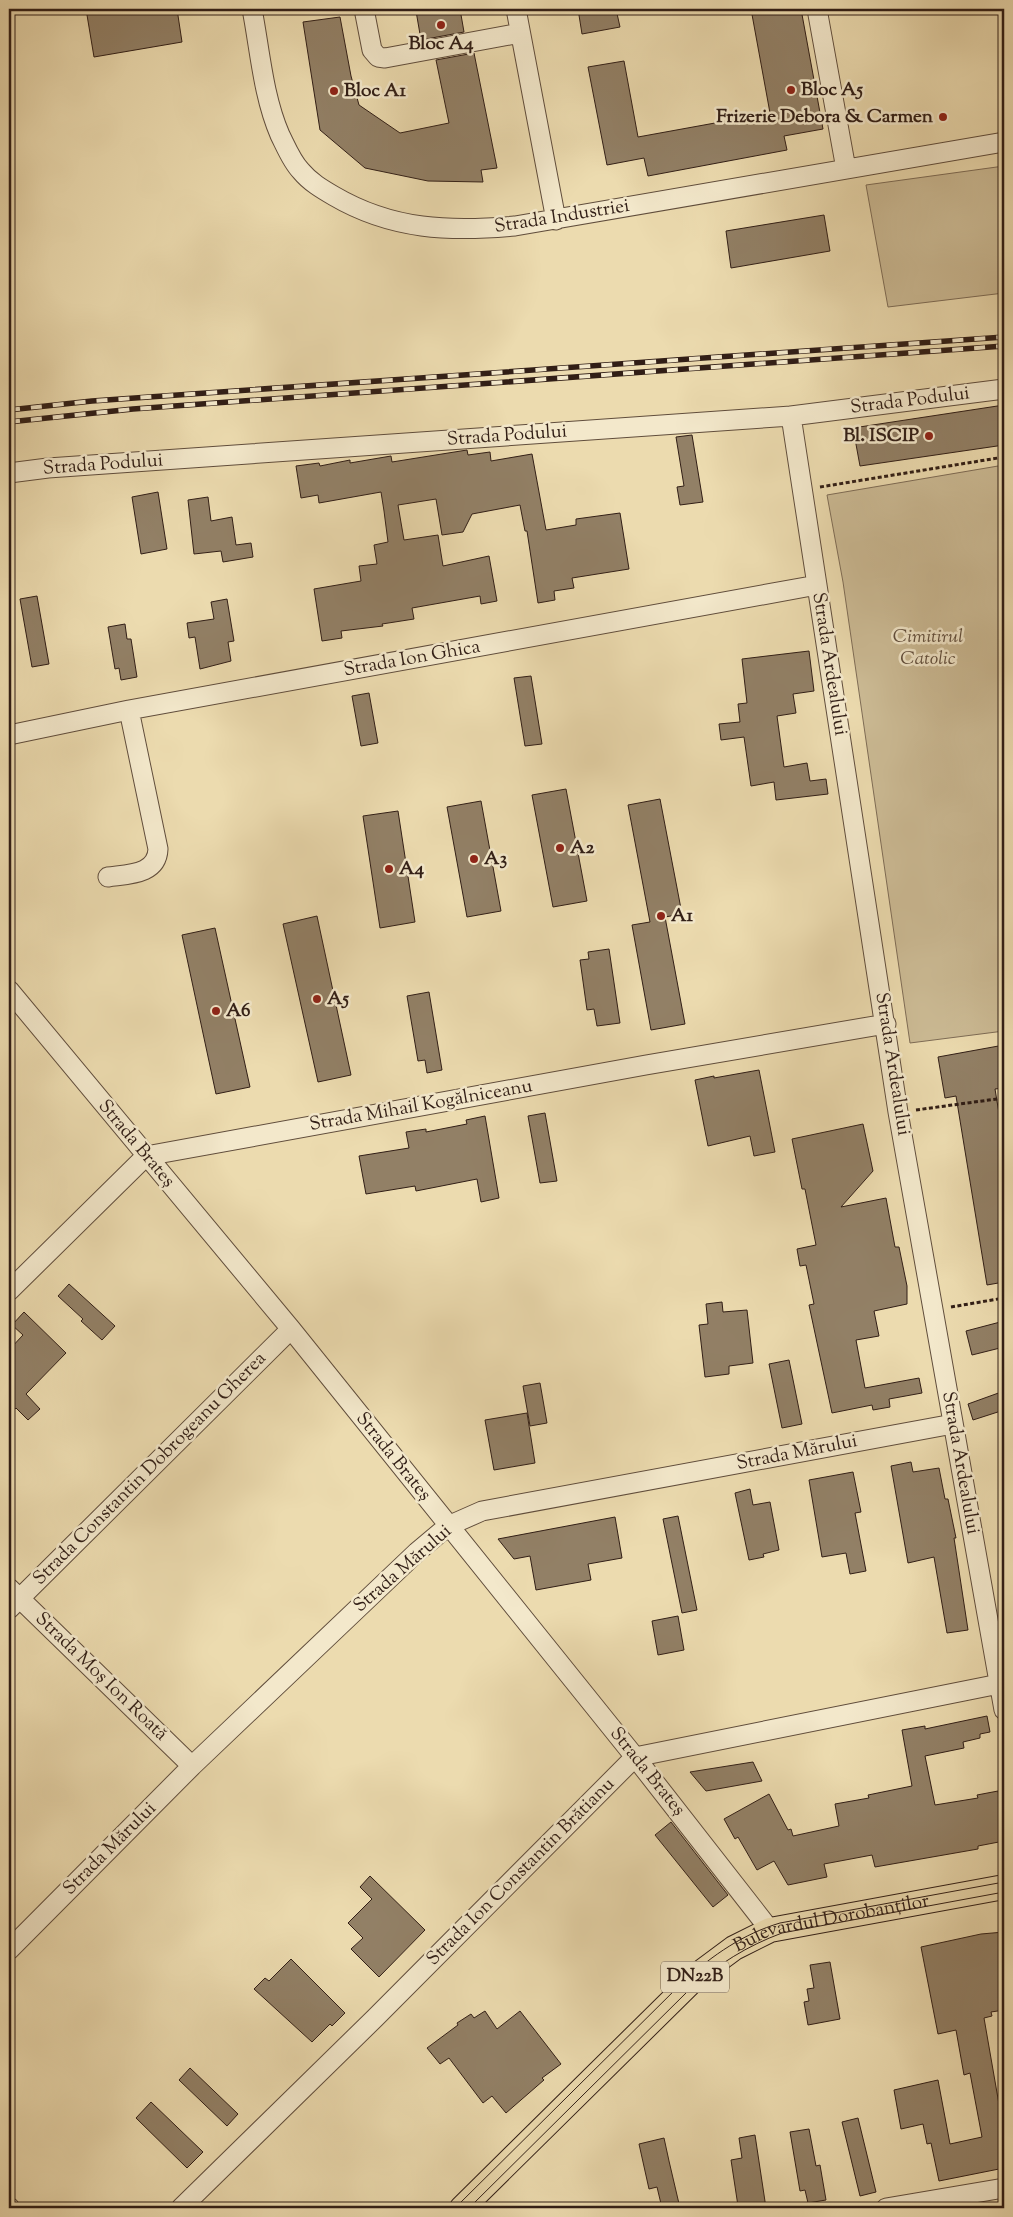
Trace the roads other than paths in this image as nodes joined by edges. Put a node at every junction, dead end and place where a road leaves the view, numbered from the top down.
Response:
1 (252, 9) edge
2 (364, 9) edge
3 (516, 9) edge
4 (817, 9) edge
5 (520, 33) junction
6 (1004, 142) edge
7 (846, 169) junction
8 (556, 220) junction
9 (1004, 389) edge
10 (791, 416) junction
11 (9, 474) edge
12 (817, 585) junction
13 (129, 710) junction
14 (9, 735) edge
15 (108, 878) dead end
16 (9, 990) edge
17 (886, 1024) junction
18 (146, 1156) junction
19 (9, 1290) edge
20 (291, 1329) junction
21 (953, 1424) junction
22 (448, 1526) junction
23 (12, 1598) edge
24 (1002, 1683) edge
25 (1004, 1710) edge
26 (635, 1757) junction
27 (192, 1766) junction
28 (1004, 1886) edge
29 (770, 1930) junction
30 (9, 1950) edge
31 (1004, 2188) edge
32 (181, 2208) edge
33 (462, 2208) edge
34 (886, 2208) edge

1 - 8 street, Strada Industriei
2 - 5 street
3 - 5 street
4 - 7 street
5 - 8 street
6 - 7 street, Strada Industriei
7 - 8 street, Strada Industriei
9 - 10 street, Strada Podului
10 - 11 street, Strada Podului
10 - 12 street, Strada Ardealului
12 - 13 street, Strada Ion Ghica
12 - 17 street, Strada Ardealului
13 - 14 street, Strada Ion Ghica
13 - 15 street
16 - 18 street, Strada Brateș
17 - 18 street, Strada Mihail Kogălniceanu
17 - 21 street, Strada Ardealului
18 - 19 street
18 - 20 street, Strada Brateș
20 - 22 street, Strada Brateș
20 - 23 street, Strada Constantin Dobrogeanu Gherea
21 - 22 street, Strada Mărului
21 - 24 street, Strada Ardealului
22 - 26 street, Strada Brateș
22 - 27 street, Strada Mărului
23 - 27 street, Strada Moș Ion Roată
24 - 25 street, Strada Ardealului
24 - 26 street
26 - 29 street, Strada Brateș
26 - 32 street, Strada Ion Constantin Brătianu
27 - 30 street, Strada Mărului
28 - 29 main road, Bulevardul Dorobanților / DN22B
29 - 33 main road, Bulevardul Dorobanților / DN22B
31 - 34 street

